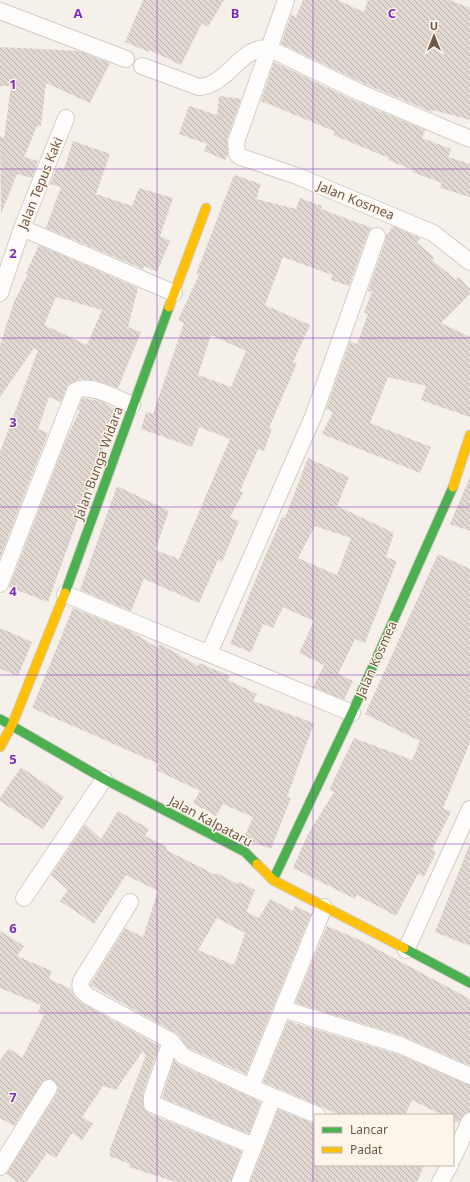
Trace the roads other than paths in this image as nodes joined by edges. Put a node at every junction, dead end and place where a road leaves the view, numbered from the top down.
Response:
1 (286, 0) edge
2 (0, 11) edge
3 (268, 48) junction
4 (126, 59) dead end
5 (142, 66) dead end
6 (66, 118) dead end
7 (470, 139) edge
8 (206, 208) dead end
9 (22, 228) junction
10 (377, 236) dead end
11 (470, 262) edge
12 (0, 293) edge
13 (174, 293) junction
14 (132, 405) junction
15 (470, 435) edge
16 (0, 584) edge
17 (65, 594) junction
18 (209, 653) junction
19 (352, 713) junction
20 (0, 719) edge
21 (12, 725) junction
22 (0, 747) edge
23 (104, 779) junction
24 (470, 809) edge
25 (272, 880) junction
26 (24, 898) dead end
27 (130, 902) dead end
28 (324, 907) junction
29 (406, 950) junction
30 (470, 983) edge
31 (283, 1010) junction
32 (171, 1041) junction
33 (470, 1076) edge
34 (49, 1088) dead end
35 (251, 1088) junction
36 (272, 1097) junction
37 (314, 1114) edge
38 (470, 1121) edge
39 (254, 1146) junction
40 (454, 1152) edge
41 (0, 1167) edge
42 (240, 1182) edge

1 - 3 street
2 - 4 street
3 - 5 street
3 - 7 street
3 - 11 street, Jalan Kosmea
6 - 9 street, Jalan Tepus Kaki
8 - 13 street, Jalan Bunga Widara
9 - 12 street, Jalan Tepus Kaki
9 - 13 street
10 - 18 street
13 - 14 street, Jalan Bunga Widara
14 - 16 street
14 - 17 street, Jalan Bunga Widara
15 - 19 street, Jalan Kosmea
17 - 18 street
17 - 21 street, Jalan Bunga Widara
18 - 19 street
19 - 25 street, Jalan Kosmea
20 - 21 street, Jalan Kalpataru
21 - 22 street, Jalan Bunga Widara
21 - 23 street, Jalan Kalpataru
23 - 25 street, Jalan Kalpataru
23 - 26 street
24 - 29 street
25 - 28 street, Jalan Kalpataru
27 - 32 street
28 - 29 street, Jalan Kalpataru
28 - 31 street
29 - 30 street, Jalan Kalpataru
31 - 33 street
31 - 35 street
32 - 35 street
32 - 39 street
34 - 41 street
35 - 36 street
36 - 37 street
36 - 39 street
38 - 40 street
39 - 42 street

